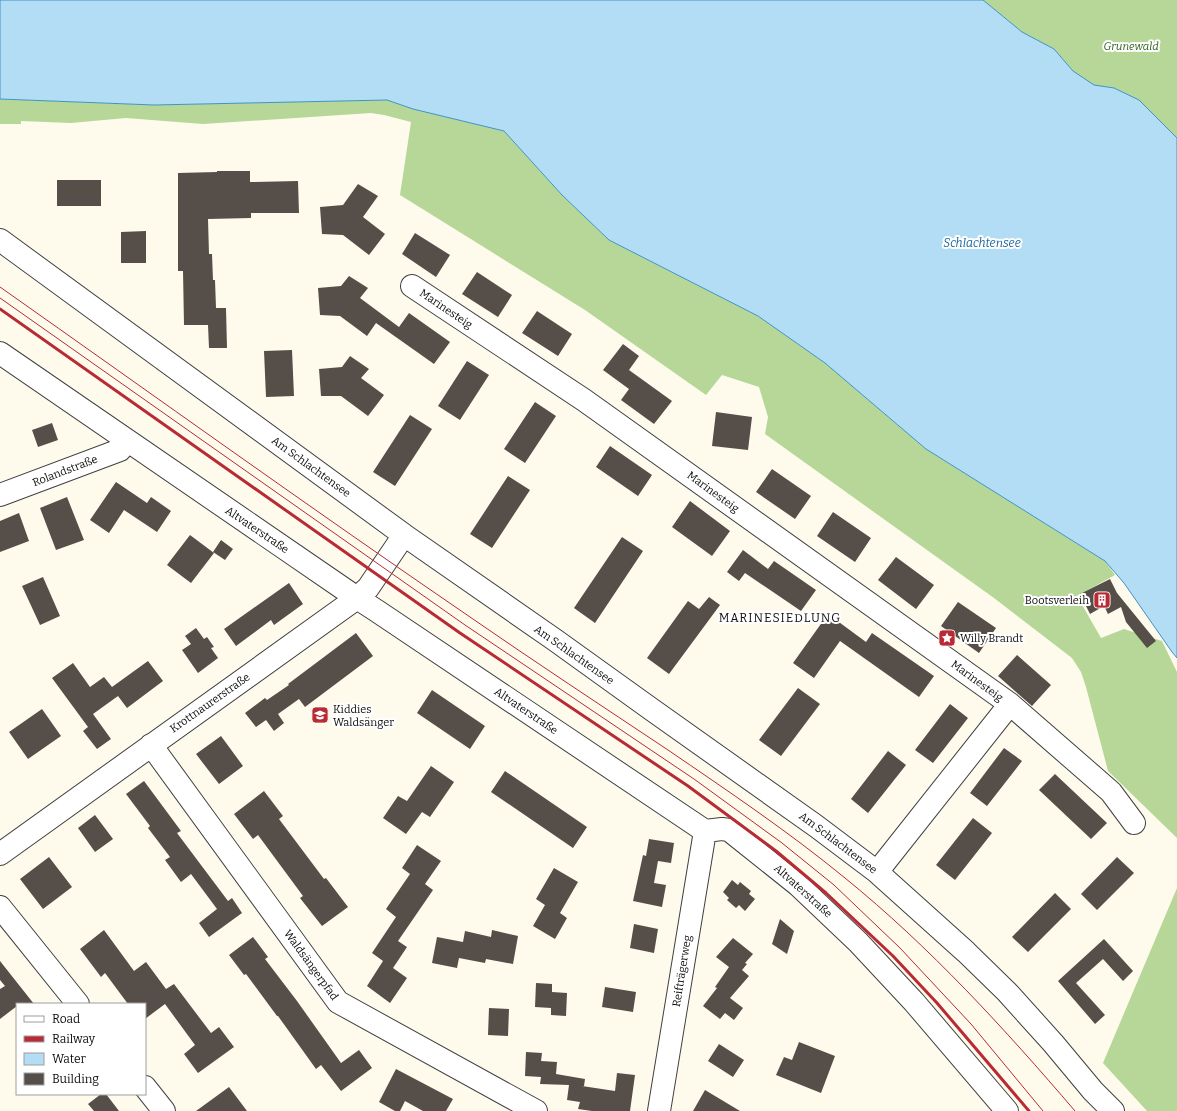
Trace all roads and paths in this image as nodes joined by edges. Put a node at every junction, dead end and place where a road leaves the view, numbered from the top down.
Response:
1 (0, 240) edge
2 (412, 286) dead end
3 (0, 353) edge
4 (127, 440) junction
5 (0, 495) edge
6 (404, 535) junction
7 (356, 598) junction
8 (1010, 704) junction
9 (151, 745) junction
10 (1134, 823) dead end
11 (705, 831) junction
12 (0, 854) edge
13 (877, 872) junction
14 (0, 907) edge
15 (77, 1003) edge
16 (146, 1088) edge
17 (164, 1111) edge
18 (536, 1111) edge
19 (659, 1111) edge
20 (1007, 1111) edge
21 (1113, 1111) edge

1 - 6 street, Am Schlachtensee
2 - 8 street, Marinesteig
3 - 4 street, Altvaterstraße
4 - 5 street, Rolandstraße
4 - 7 street, Altvaterstraße
6 - 7 street, Krottnaurerstraße
6 - 13 street, Am Schlachtensee
7 - 9 street, Krottnaurerstraße
7 - 11 street, Altvaterstraße
8 - 10 street, Marinesteig
8 - 13 street, Marinesteig
9 - 12 street, Krottnaurerstraße
9 - 18 street, Waldsängerpfad
11 - 19 street, Reifträgerweg
11 - 20 street, Altvaterstraße
13 - 21 street, Am Schlachtensee
14 - 15 street
16 - 17 street

